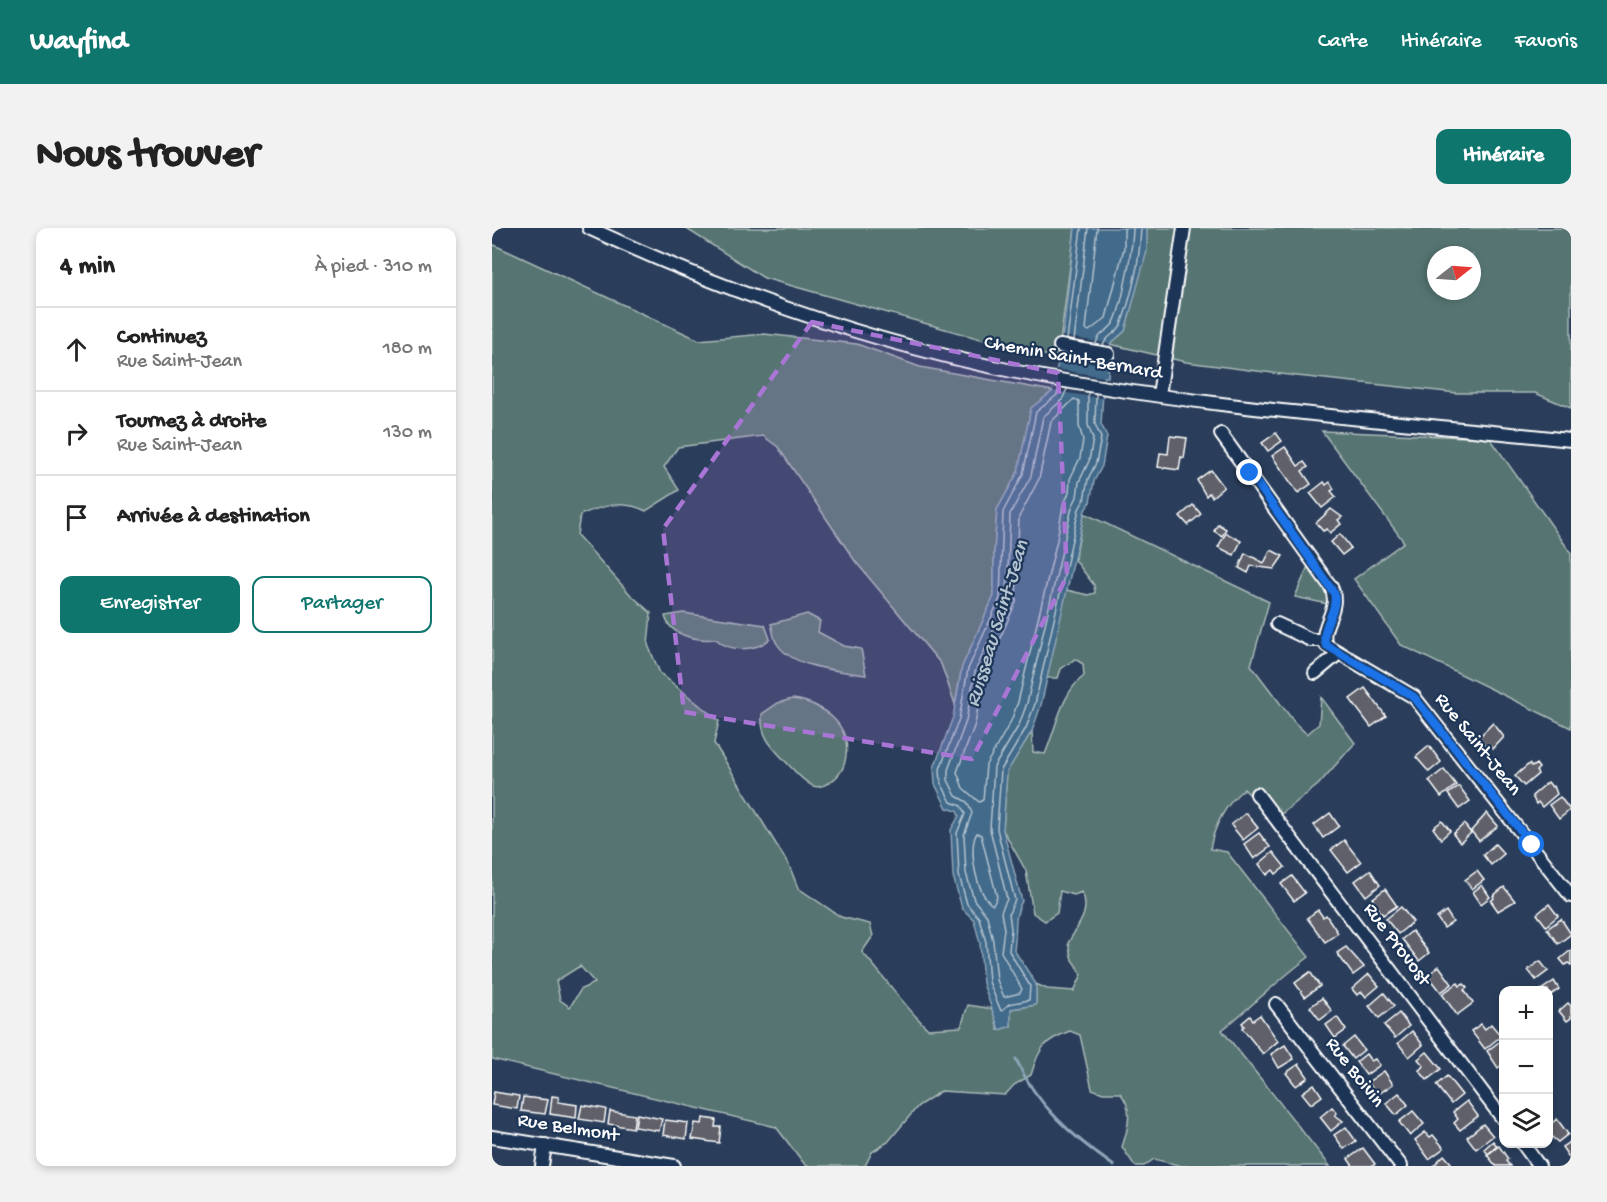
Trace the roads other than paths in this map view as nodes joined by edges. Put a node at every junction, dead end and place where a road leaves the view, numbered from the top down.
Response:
1 (589, 228) edge
2 (1185, 228) edge
3 (1060, 346) dead end
4 (1108, 354) dead end
5 (1159, 395) junction
6 (1221, 434) dead end
7 (1571, 440) edge
8 (1277, 624) dead end
9 (1324, 640) junction
10 (1339, 653) junction
11 (1315, 673) dead end
12 (1257, 794) dead end
13 (1571, 896) edge
14 (1276, 1004) dead end
15 (1499, 1114) edge
16 (492, 1137) edge
17 (545, 1145) junction
18 (1526, 1148) edge
19 (542, 1166) edge
20 (674, 1166) edge
21 (1401, 1166) edge
22 (1539, 1166) edge

1 - 5 street, Chemin Saint-Bernard
2 - 5 street
3 - 4 street
5 - 7 street, Chemin Saint-Bernard
6 - 9 street
8 - 9 street
9 - 10 street, Rue Saint-Jean
10 - 11 street
10 - 13 street, Rue Saint-Jean
12 - 15 street, Rue Provost
14 - 21 street, Rue Boivin
16 - 17 street, Rue Belmont
17 - 19 street
17 - 20 street, Rue Belmont
18 - 22 street

